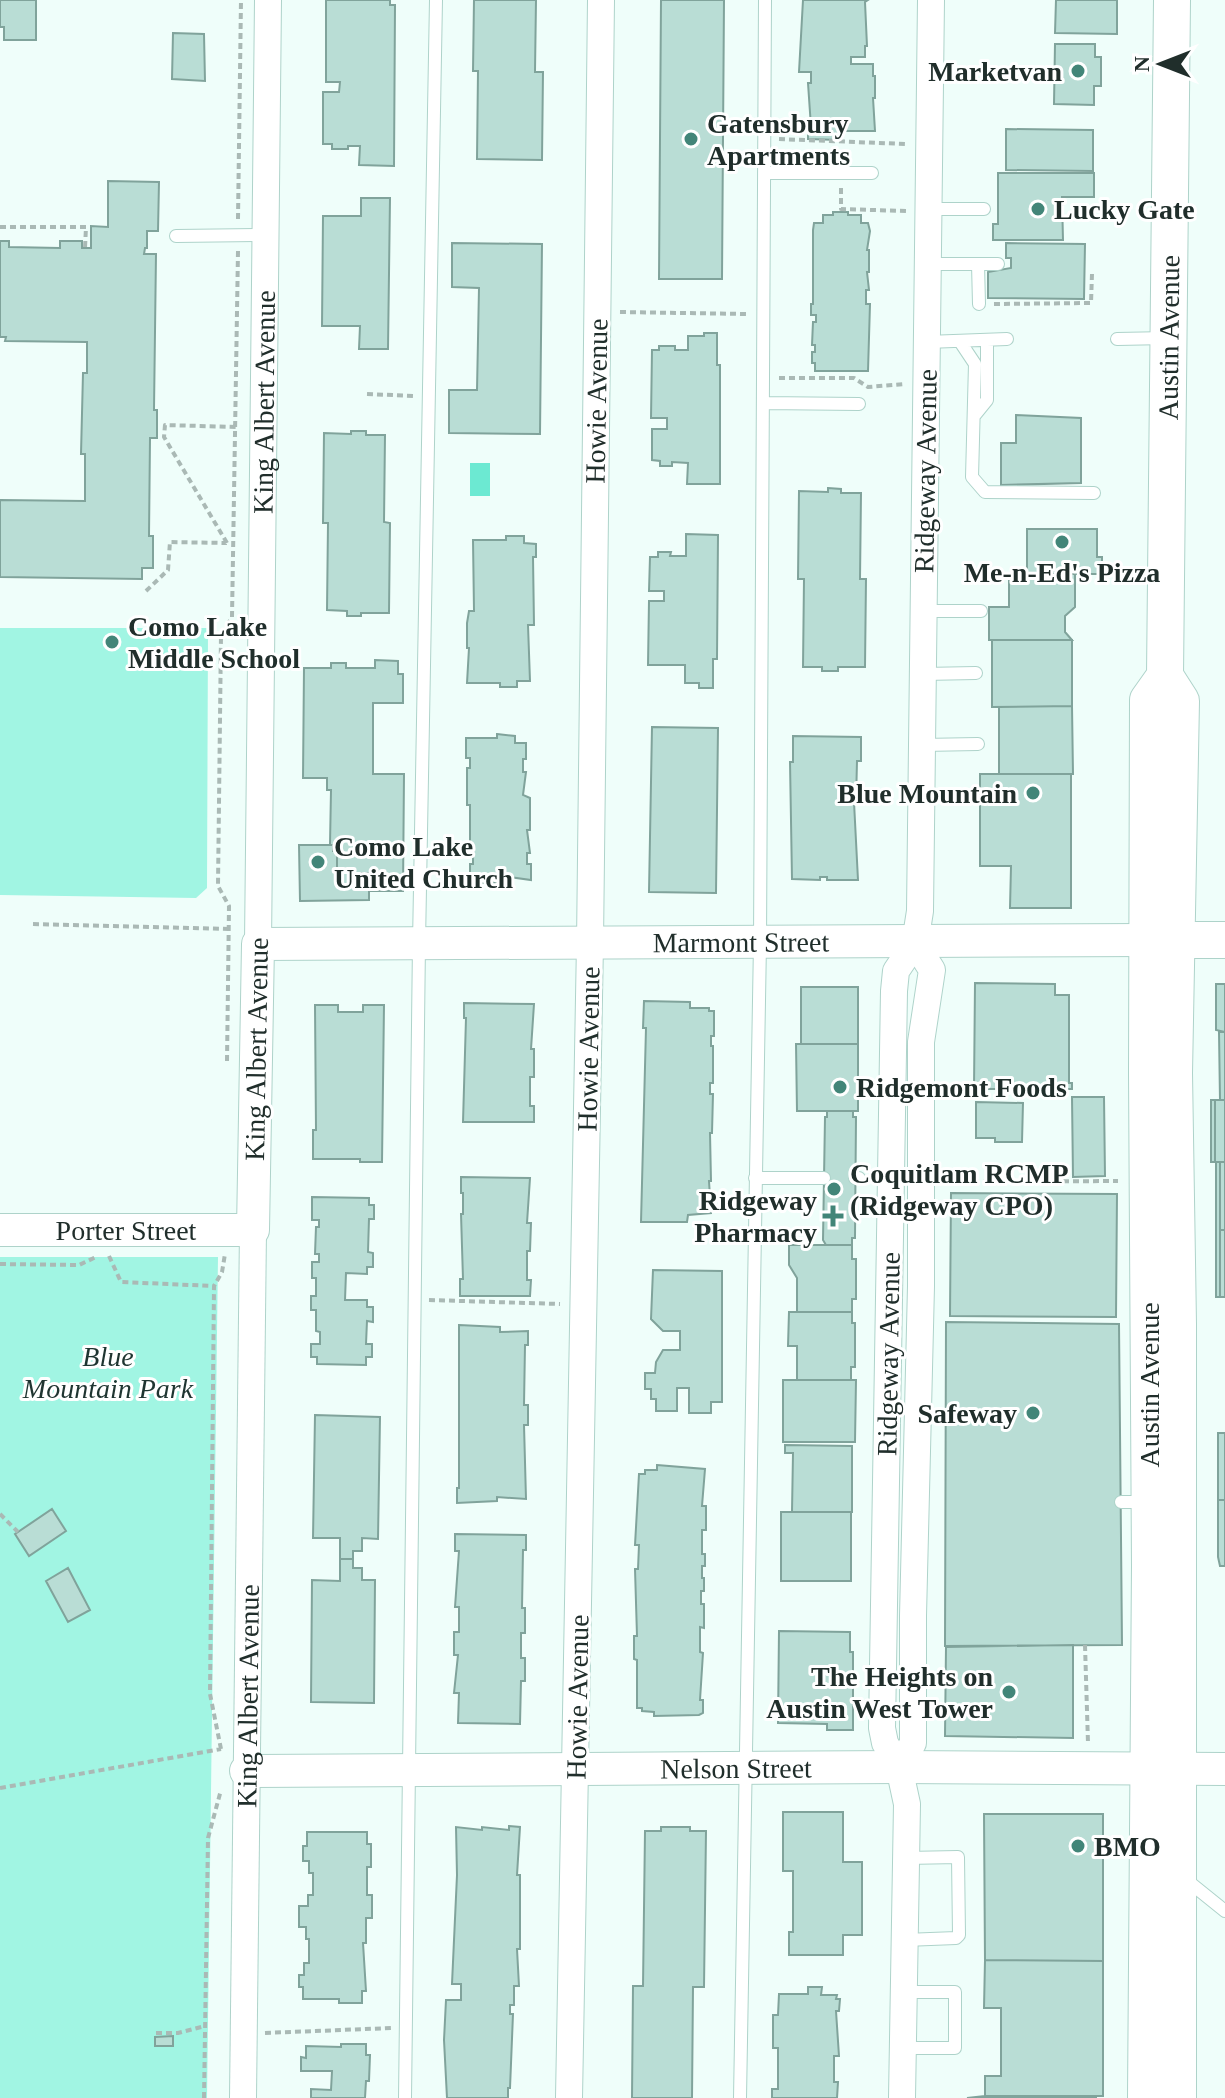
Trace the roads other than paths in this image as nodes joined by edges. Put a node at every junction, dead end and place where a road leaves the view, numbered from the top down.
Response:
1 (268, 0) edge
2 (436, 0) edge
3 (601, 0) edge
4 (765, 0) edge
5 (931, 0) edge
6 (1172, 0) edge
7 (764, 173) junction
8 (872, 173) dead end
9 (984, 209) dead end
10 (919, 210) junction
11 (266, 235) junction
12 (176, 236) dead end
13 (928, 264) junction
14 (978, 264) junction
15 (998, 264) dead end
16 (985, 304) road end
17 (1170, 338) junction
18 (1007, 339) dead end
19 (1117, 339) dead end
20 (987, 341) junction
21 (927, 342) junction
22 (961, 343) junction
23 (763, 403) junction
24 (859, 404) dead end
25 (974, 416) junction
26 (1094, 493) dead end
27 (924, 611) junction
28 (981, 611) dead end
29 (976, 673) dead end
30 (923, 674) junction
31 (978, 744) dead end
32 (922, 745) junction
33 (1162, 940) junction
34 (1225, 940) edge
35 (419, 943) junction
36 (590, 943) junction
37 (760, 943) junction
38 (915, 943) junction
39 (258, 944) junction
40 (755, 1178) junction
41 (824, 1178) dead end
42 (0, 1230) edge
43 (253, 1230) junction
44 (899, 1767) junction
45 (1164, 1768) junction
46 (745, 1769) junction
47 (1225, 1769) edge
48 (409, 1770) junction
49 (576, 1770) junction
50 (230, 1774) junction
51 (906, 1858) junction
52 (1179, 1874) junction
53 (1225, 1911) edge
54 (905, 1940) junction
55 (903, 1992) junction
56 (903, 2048) junction
57 (243, 2098) edge
58 (405, 2098) edge
59 (569, 2098) edge
60 (740, 2098) edge
61 (902, 2098) edge
62 (1146, 2098) edge
63 (1178, 2098) edge

1 - 11 street, King Albert Avenue
2 - 35 lane
3 - 36 street, Howie Avenue
4 - 7 lane
5 - 10 street, Ridgeway Avenue
6 - 17 main road, Austin Avenue
7 - 8 lane
7 - 23 lane
9 - 10 lane
10 - 13 street, Ridgeway Avenue
11 - 12 lane
11 - 39 street, King Albert Avenue
13 - 14 lane
13 - 21 street, Ridgeway Avenue
14 - 15 lane
14 - 16 lane
17 - 19 lane
17 - 33 main road, Austin Avenue
18 - 20 lane
20 - 22 lane
20 - 25 lane
21 - 22 lane
21 - 27 street, Ridgeway Avenue
22 - 25 lane
23 - 24 lane
23 - 37 lane
25 - 26 lane
27 - 28 lane
27 - 30 street, Ridgeway Avenue
29 - 30 lane
30 - 32 street, Ridgeway Avenue
31 - 32 lane
32 - 38 street, Ridgeway Avenue
33 - 34 main road, Marmont Street
33 - 38 street, Marmont Street
33 - 45 main road, Austin Avenue
33 - 45 main road, Austin Avenue
35 - 36 street, Marmont Street
35 - 39 street, Marmont Street
35 - 48 lane
36 - 37 street, Marmont Street
36 - 49 street, Howie Avenue
37 - 38 street, Marmont Street
37 - 40 lane
38 - 44 street, Ridgeway Avenue
38 - 44 street, Ridgeway Avenue
39 - 43 street, King Albert Avenue
40 - 41 lane
40 - 46 lane
42 - 43 street, Porter Street
43 - 50 street, King Albert Avenue
44 - 45 street, Nelson Street
44 - 46 street, Nelson Street
44 - 51 street, Ridgeway Avenue
45 - 47 street, Nelson Street
45 - 52 main road, Austin Avenue
45 - 62 main road, Austin Avenue
46 - 49 street, Nelson Street
46 - 60 lane
48 - 49 street, Nelson Street
48 - 50 street, Nelson Street
48 - 58 lane
49 - 59 street, Howie Avenue
50 - 57 street, King Albert Avenue
51 - 54 street, Ridgeway Avenue
51 - 54 lane
52 - 53 lane
52 - 63 main road, Austin Avenue
54 - 55 street, Ridgeway Avenue
55 - 56 street, Ridgeway Avenue
55 - 56 lane
56 - 61 street, Ridgeway Avenue

